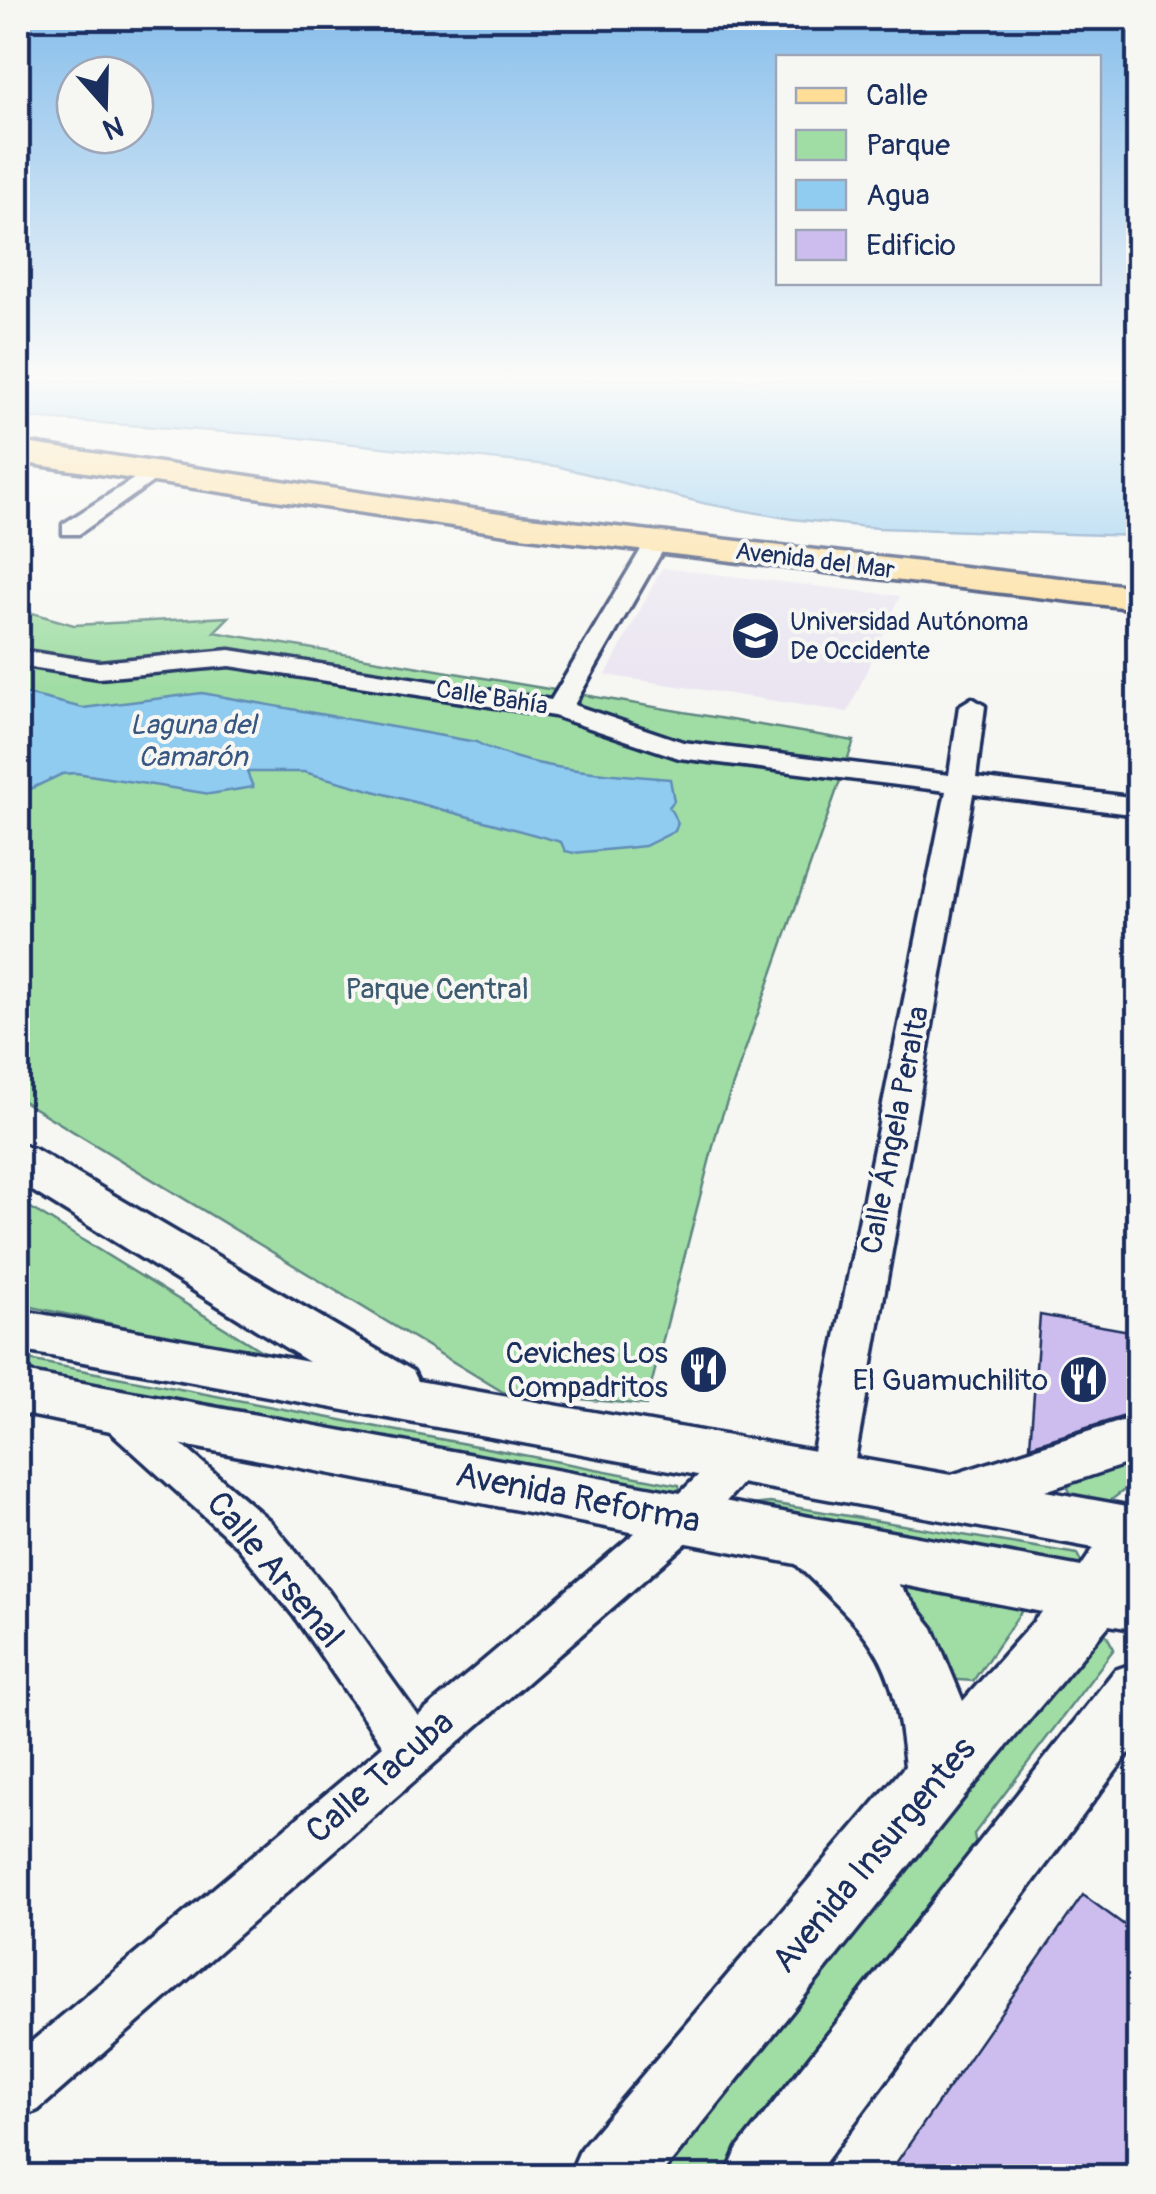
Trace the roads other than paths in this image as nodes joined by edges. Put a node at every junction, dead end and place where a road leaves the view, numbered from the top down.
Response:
1 (139, 482) edge
2 (185, 482) edge
3 (71, 529) dead end
4 (653, 548) junction
5 (1138, 598) edge
6 (1138, 611) edge
7 (18, 658) edge
8 (972, 706) dead end
9 (560, 709) junction
10 (961, 785) junction
11 (1138, 806) edge
12 (18, 1160) edge
13 (18, 1330) edge
14 (18, 1392) edge
15 (417, 1401) junction
16 (115, 1411) junction
17 (1138, 1438) edge
18 (740, 1461) junction
19 (830, 1476) junction
20 (956, 1496) junction
21 (684, 1518) junction
22 (1138, 1533) edge
23 (816, 1545) junction
24 (1117, 1600) edge
25 (1138, 1690) edge
26 (413, 1748) junction
27 (940, 1774) junction
28 (18, 2090) edge
29 (609, 2176) edge
30 (766, 2176) edge

1 - 3 street
2 - 4 main road, Avenida del Mar
4 - 5 main road, Avenida del Mar
4 - 6 main road, Avenida del Mar
4 - 9 street
7 - 9 street, Calle Bahía
8 - 10 street, Calle Ángela Peralta
9 - 10 street, Calle Bahía
10 - 11 street, Calle Bahía
10 - 19 street, Calle Ángela Peralta
12 - 15 street
13 - 15 street, Avenida Reforma
14 - 16 street, Avenida Reforma
15 - 18 street, Avenida Reforma
16 - 21 street, Avenida Reforma
16 - 26 street, Calle Arsenal
17 - 20 street
18 - 19 street, Avenida Reforma
18 - 21 street, Calle Tacuba
19 - 20 street, Avenida Reforma
20 - 22 street, Avenida Reforma
21 - 23 street, Avenida Reforma
21 - 26 street, Calle Tacuba
22 - 24 street, Avenida Insurgentes
23 - 24 street, Avenida Reforma
23 - 27 street
24 - 27 street, Avenida Insurgentes
25 - 30 street
26 - 28 street, Calle Tacuba
27 - 29 street, Avenida Insurgentes

